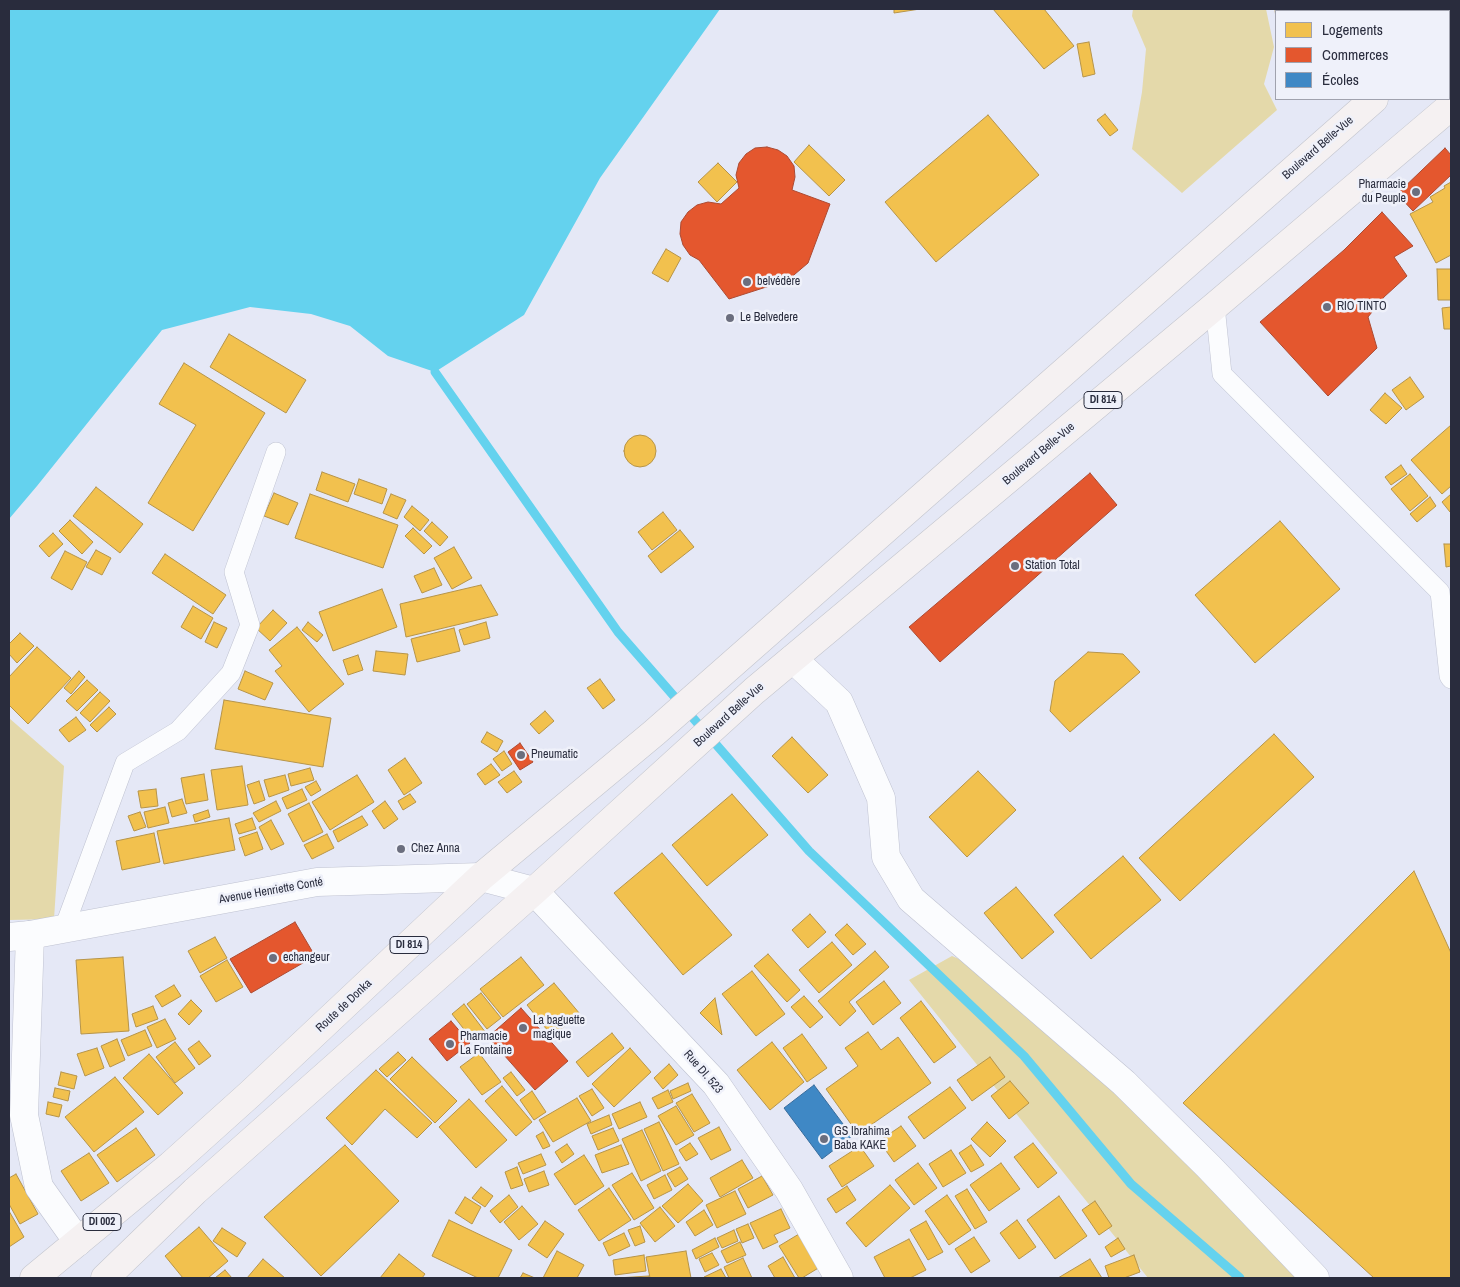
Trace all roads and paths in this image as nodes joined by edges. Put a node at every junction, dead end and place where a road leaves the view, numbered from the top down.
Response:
1 (1373, 100) edge
2 (1451, 106) edge
3 (1215, 306) junction
4 (276, 452) dead end
5 (793, 659) junction
6 (1451, 679) edge
7 (654, 733) joint
8 (481, 877) junction
9 (534, 890) junction
10 (64, 928) junction
11 (19, 936) edge
12 (170, 1165) joint
13 (78, 1242) junction
14 (34, 1278) edge
15 (105, 1278) edge
16 (839, 1278) edge
17 (1315, 1278) edge

1 - 7 main road, Boulevard Belle-Vue
2 - 3 main road, Boulevard Belle-Vue / DI 814
3 - 5 main road, Boulevard Belle-Vue / DI 814
3 - 6 lane
4 - 10 lane
5 - 9 main road, Boulevard Belle-Vue / DI 814
5 - 17 street
7 - 8 main road, Route de Donka / DI 814
8 - 9 street, Avenue Henriette Conté
8 - 10 street, Avenue Henriette Conté
8 - 12 main road, Route de Donka / DI 814
9 - 15 main road
9 - 16 street, Rue DI. 523
10 - 11 street, Avenue Henriette Conté
11 - 13 street
12 - 13 main road, Route de Donka / DI 002
13 - 14 main road, Route de Donka / DI 002

